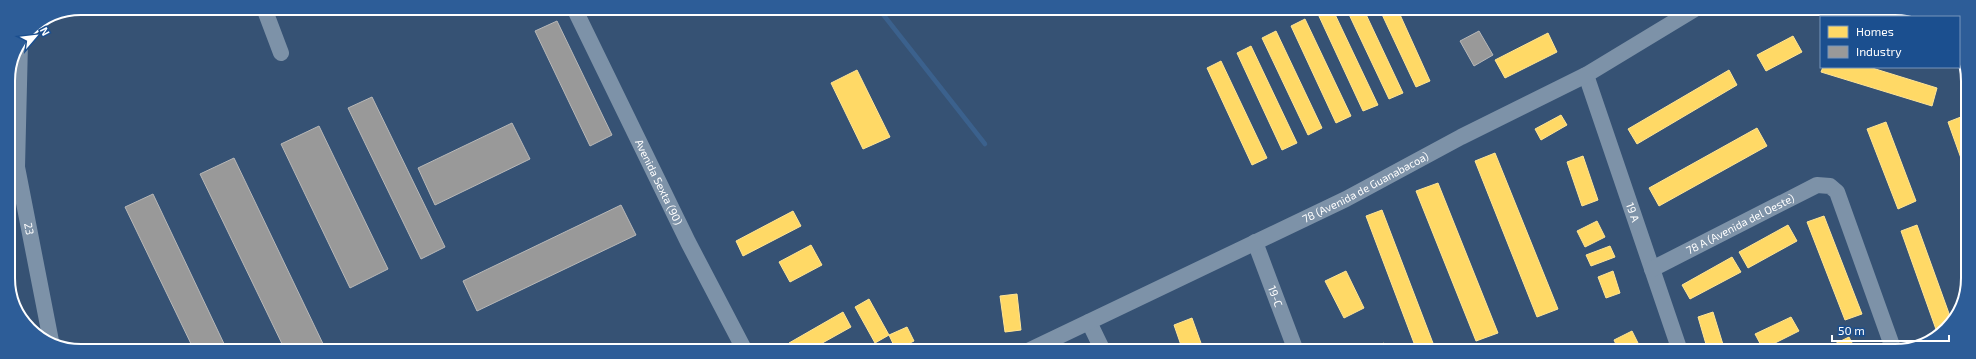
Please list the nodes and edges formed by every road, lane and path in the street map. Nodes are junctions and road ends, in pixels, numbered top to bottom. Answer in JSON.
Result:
{"nodes":[{"id":1,"x":267,"y":15,"type":"edge"},
{"id":2,"x":577,"y":15,"type":"edge"},
{"id":3,"x":1685,"y":15,"type":"edge"},
{"id":4,"x":281,"y":53,"type":"dead end"},
{"id":5,"x":20,"y":57,"type":"edge"},
{"id":6,"x":1586,"y":75,"type":"junction"},
{"id":7,"x":1255,"y":242,"type":"junction"},
{"id":8,"x":1652,"y":269,"type":"junction"},
{"id":9,"x":1089,"y":322,"type":"junction"},
{"id":10,"x":50,"y":336,"type":"edge"},
{"id":11,"x":742,"y":344,"type":"edge"},
{"id":12,"x":1043,"y":344,"type":"edge"},
{"id":13,"x":1100,"y":344,"type":"edge"},
{"id":14,"x":1293,"y":344,"type":"edge"},
{"id":15,"x":1678,"y":344,"type":"edge"},
{"id":16,"x":1891,"y":344,"type":"edge"}],
"edges":[{"from":1,"to":4,"type":"street"},
{"from":2,"to":11,"type":"street","name":"Avenida Sexta (90)"},
{"from":3,"to":6,"type":"street","name":"78 (Avenida de Guanabacoa)"},
{"from":5,"to":10,"type":"street","name":"23"},
{"from":6,"to":7,"type":"street","name":"78 (Avenida de Guanabacoa)"},
{"from":6,"to":8,"type":"street","name":"19 A"},
{"from":7,"to":9,"type":"street","name":"78 (Avenida de Guanabacoa)"},
{"from":7,"to":14,"type":"street","name":"19-C"},
{"from":8,"to":15,"type":"street","name":"19 A"},
{"from":8,"to":16,"type":"street","name":"78 A (Avenida del Oeste)"},
{"from":9,"to":12,"type":"street","name":"78 (Avenida de Guanabacoa)"},
{"from":9,"to":13,"type":"street"}]}
